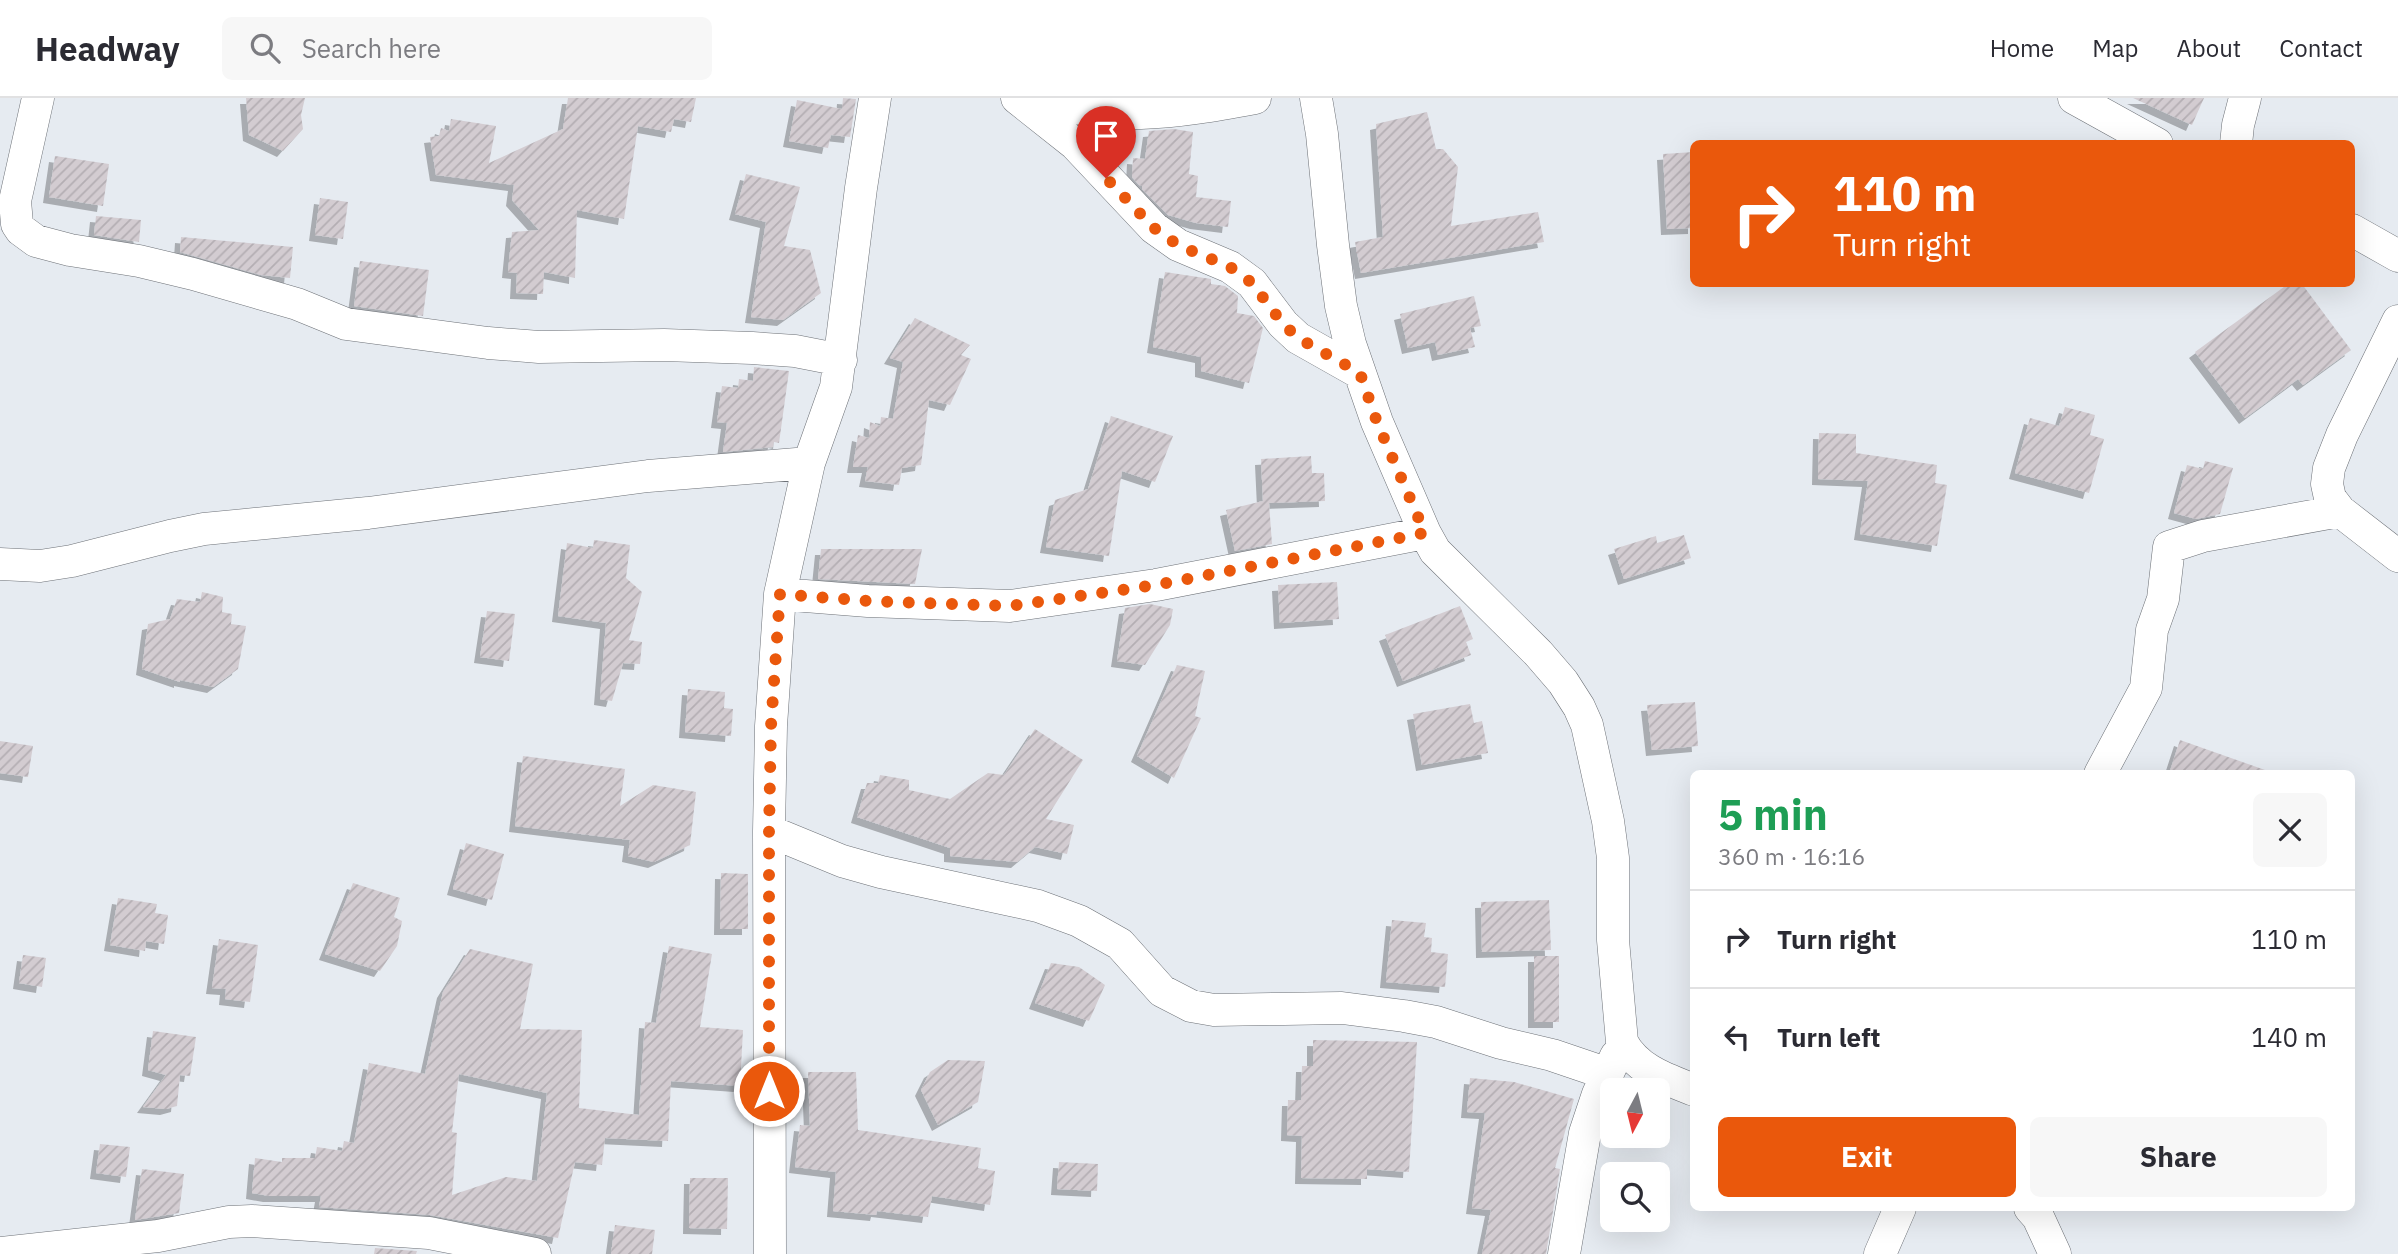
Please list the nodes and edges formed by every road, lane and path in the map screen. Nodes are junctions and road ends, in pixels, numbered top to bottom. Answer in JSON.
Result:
{"nodes":[{"id":1,"x":37,"y":98,"type":"edge"},
{"id":2,"x":875,"y":98,"type":"edge"},
{"id":3,"x":1255,"y":98,"type":"edge"},
{"id":4,"x":1316,"y":98,"type":"edge"},
{"id":5,"x":2074,"y":98,"type":"edge"},
{"id":6,"x":2245,"y":98,"type":"edge"},
{"id":7,"x":1018,"y":99,"type":"edge"},
{"id":8,"x":2150,"y":140,"type":"edge"},
{"id":9,"x":2236,"y":140,"type":"edge"},
{"id":10,"x":2355,"y":232,"type":"edge"},
{"id":11,"x":2398,"y":256,"type":"edge"},
{"id":12,"x":2398,"y":321,"type":"edge"},
{"id":13,"x":841,"y":360,"type":"junction"},
{"id":14,"x":1360,"y":373,"type":"junction"},
{"id":15,"x":809,"y":463,"type":"junction"},
{"id":16,"x":2340,"y":511,"type":"junction"},
{"id":17,"x":1425,"y":533,"type":"junction"},
{"id":18,"x":2398,"y":556,"type":"edge"},
{"id":19,"x":0,"y":564,"type":"edge"},
{"id":20,"x":780,"y":594,"type":"junction"},
{"id":21,"x":2102,"y":770,"type":"edge"},
{"id":22,"x":769,"y":831,"type":"junction"},
{"id":23,"x":1622,"y":1042,"type":"junction"},
{"id":24,"x":1608,"y":1074,"type":"junction"},
{"id":25,"x":1690,"y":1088,"type":"edge"},
{"id":26,"x":1899,"y":1211,"type":"edge"},
{"id":27,"x":2032,"y":1211,"type":"edge"},
{"id":28,"x":0,"y":1253,"type":"edge"},
{"id":29,"x":535,"y":1254,"type":"edge"},
{"id":30,"x":770,"y":1254,"type":"edge"},
{"id":31,"x":1564,"y":1254,"type":"edge"},
{"id":32,"x":1880,"y":1254,"type":"edge"},
{"id":33,"x":2055,"y":1254,"type":"edge"}],
"edges":[{"from":1,"to":13,"type":"street"},
{"from":2,"to":13,"type":"street"},
{"from":3,"to":7,"type":"street"},
{"from":4,"to":14,"type":"street"},
{"from":5,"to":8,"type":"street"},
{"from":6,"to":9,"type":"street"},
{"from":7,"to":14,"type":"street"},
{"from":10,"to":11,"type":"street"},
{"from":12,"to":16,"type":"street"},
{"from":13,"to":15,"type":"street"},
{"from":14,"to":17,"type":"street"},
{"from":15,"to":19,"type":"street"},
{"from":15,"to":20,"type":"street"},
{"from":16,"to":18,"type":"street"},
{"from":16,"to":21,"type":"street"},
{"from":17,"to":20,"type":"street"},
{"from":17,"to":23,"type":"street"},
{"from":20,"to":22,"type":"street"},
{"from":22,"to":24,"type":"street"},
{"from":22,"to":30,"type":"street"},
{"from":23,"to":24,"type":"street"},
{"from":23,"to":25,"type":"street"},
{"from":24,"to":31,"type":"street"},
{"from":26,"to":32,"type":"street"},
{"from":27,"to":33,"type":"street"},
{"from":28,"to":29,"type":"street"}]}
